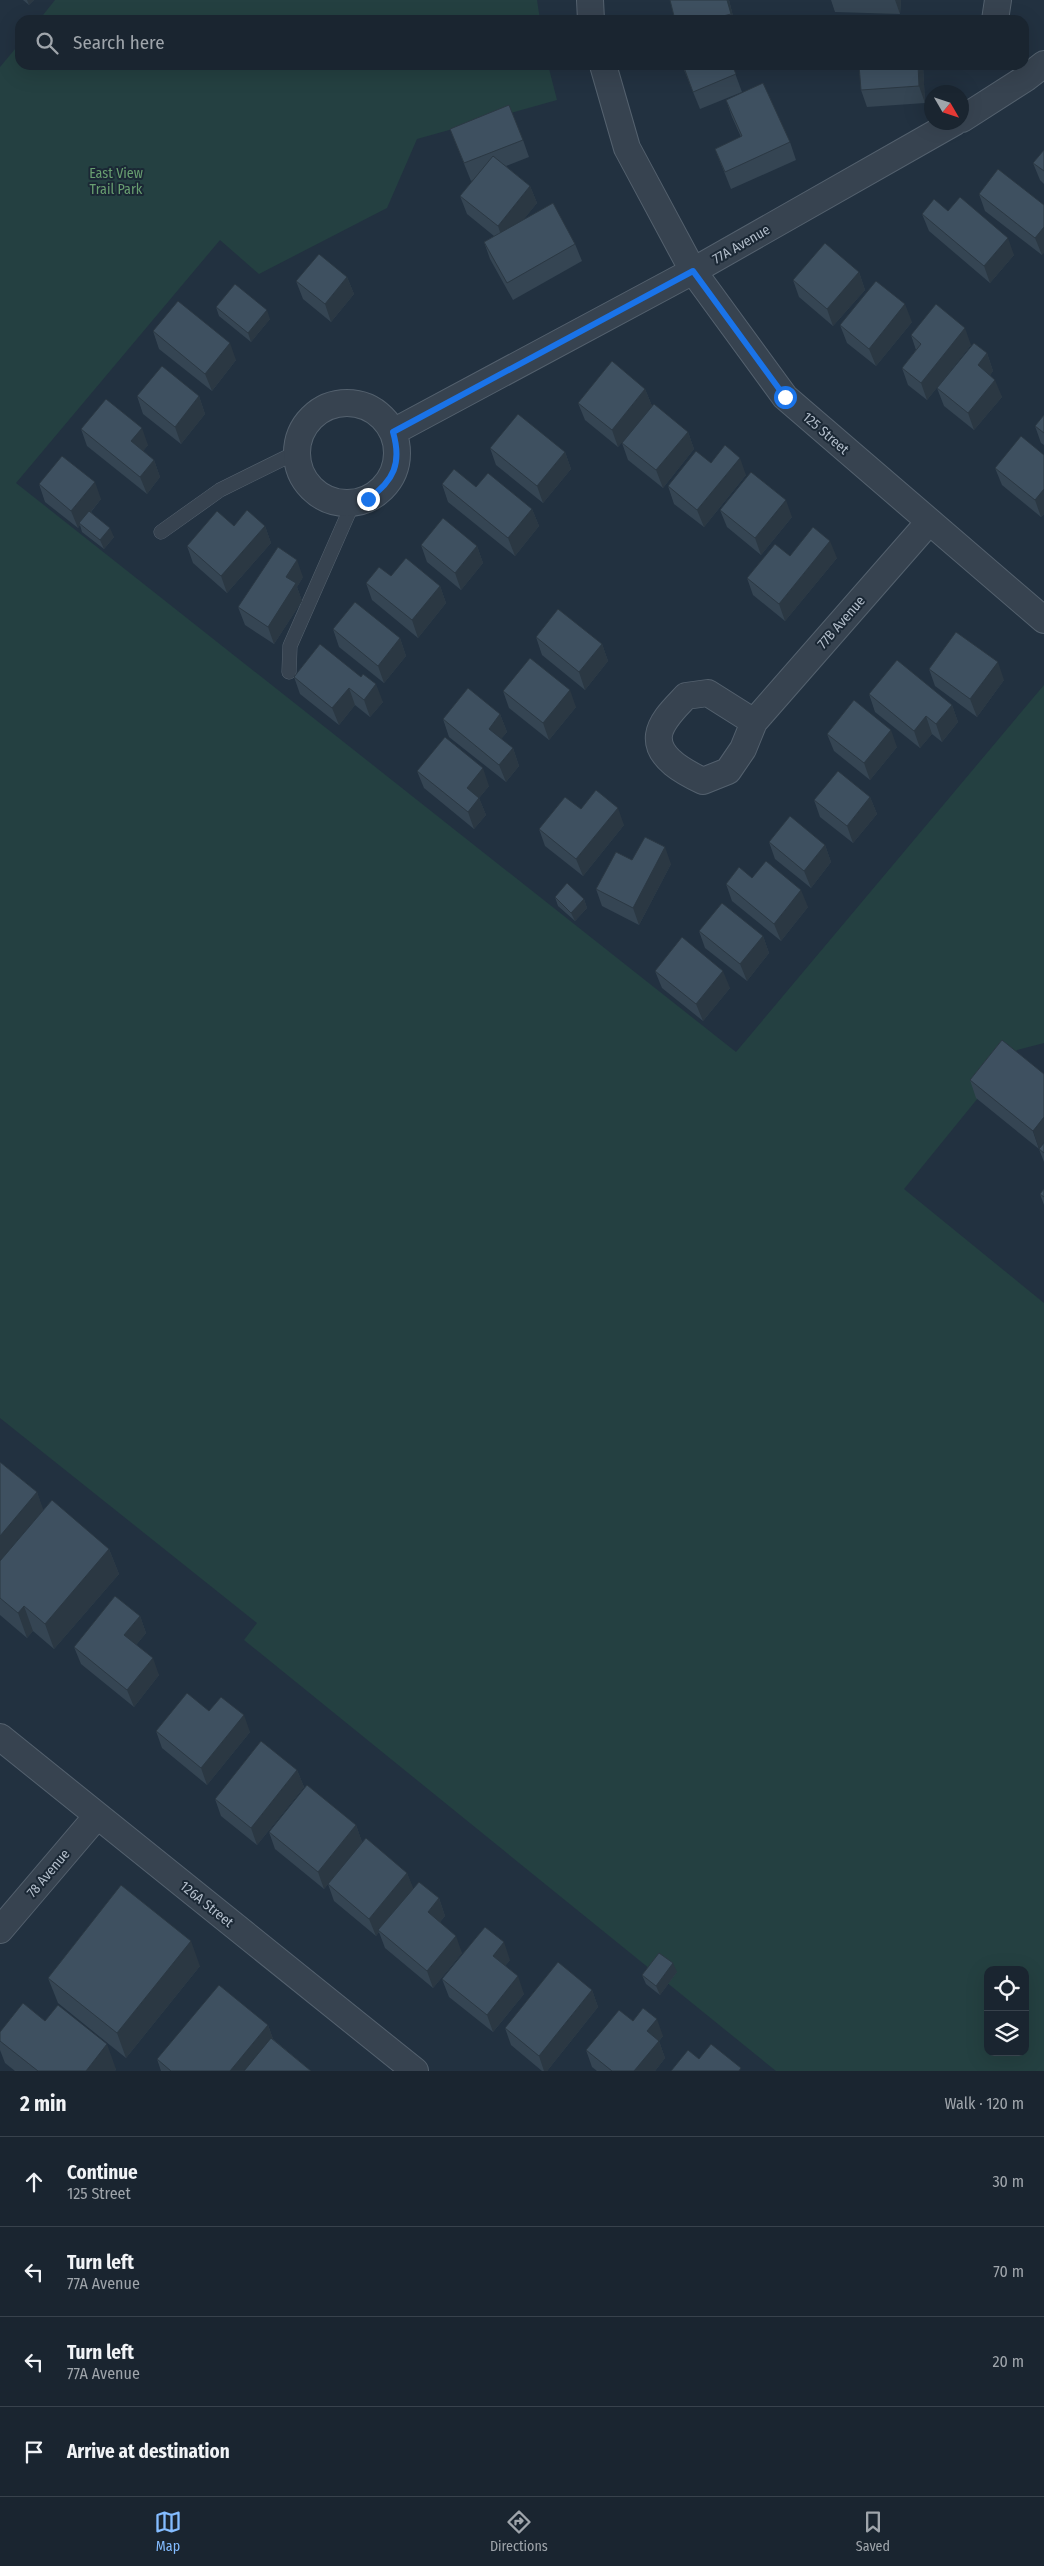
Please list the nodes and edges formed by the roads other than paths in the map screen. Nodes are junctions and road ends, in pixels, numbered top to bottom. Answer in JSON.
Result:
{"nodes":[{"id":1,"x":590,"y":0,"type":"edge"},
{"id":2,"x":998,"y":0,"type":"edge"},
{"id":3,"x":592,"y":15,"type":"edge"},
{"id":4,"x":996,"y":15,"type":"edge"},
{"id":5,"x":604,"y":70,"type":"edge"},
{"id":6,"x":1028,"y":70,"type":"edge"},
{"id":7,"x":969,"y":114,"type":"edge"},
{"id":8,"x":941,"y":130,"type":"edge"},
{"id":9,"x":693,"y":271,"type":"junction"},
{"id":10,"x":393,"y":432,"type":"junction"},
{"id":11,"x":296,"y":452,"type":"junction"},
{"id":12,"x":353,"y":503,"type":"junction"},
{"id":13,"x":929,"y":522,"type":"junction"},
{"id":14,"x":161,"y":532,"type":"dead end"},
{"id":15,"x":1044,"y":620,"type":"edge"},
{"id":16,"x":289,"y":672,"type":"dead end"},
{"id":17,"x":754,"y":722,"type":"dead end"},
{"id":18,"x":0,"y":1737,"type":"edge"},
{"id":19,"x":97,"y":1816,"type":"junction"},
{"id":20,"x":0,"y":1930,"type":"edge"},
{"id":21,"x":415,"y":2071,"type":"edge"}],
"edges":[{"from":1,"to":3,"type":"street"},
{"from":2,"to":4,"type":"street"},
{"from":5,"to":9,"type":"street","name":"125 Street"},
{"from":6,"to":7,"type":"street"},
{"from":8,"to":9,"type":"street","name":"77A Avenue"},
{"from":9,"to":10,"type":"street","name":"77A Avenue"},
{"from":9,"to":13,"type":"street","name":"125 Street"},
{"from":10,"to":11,"type":"street"},
{"from":10,"to":12,"type":"street"},
{"from":11,"to":12,"type":"street"},
{"from":11,"to":14,"type":"lane"},
{"from":12,"to":16,"type":"lane"},
{"from":13,"to":15,"type":"street","name":"125 Street"},
{"from":13,"to":17,"type":"street","name":"77B Avenue"},
{"from":18,"to":19,"type":"street","name":"126A Street"},
{"from":19,"to":20,"type":"street","name":"78 Avenue"},
{"from":19,"to":21,"type":"street","name":"126A Street"}]}
